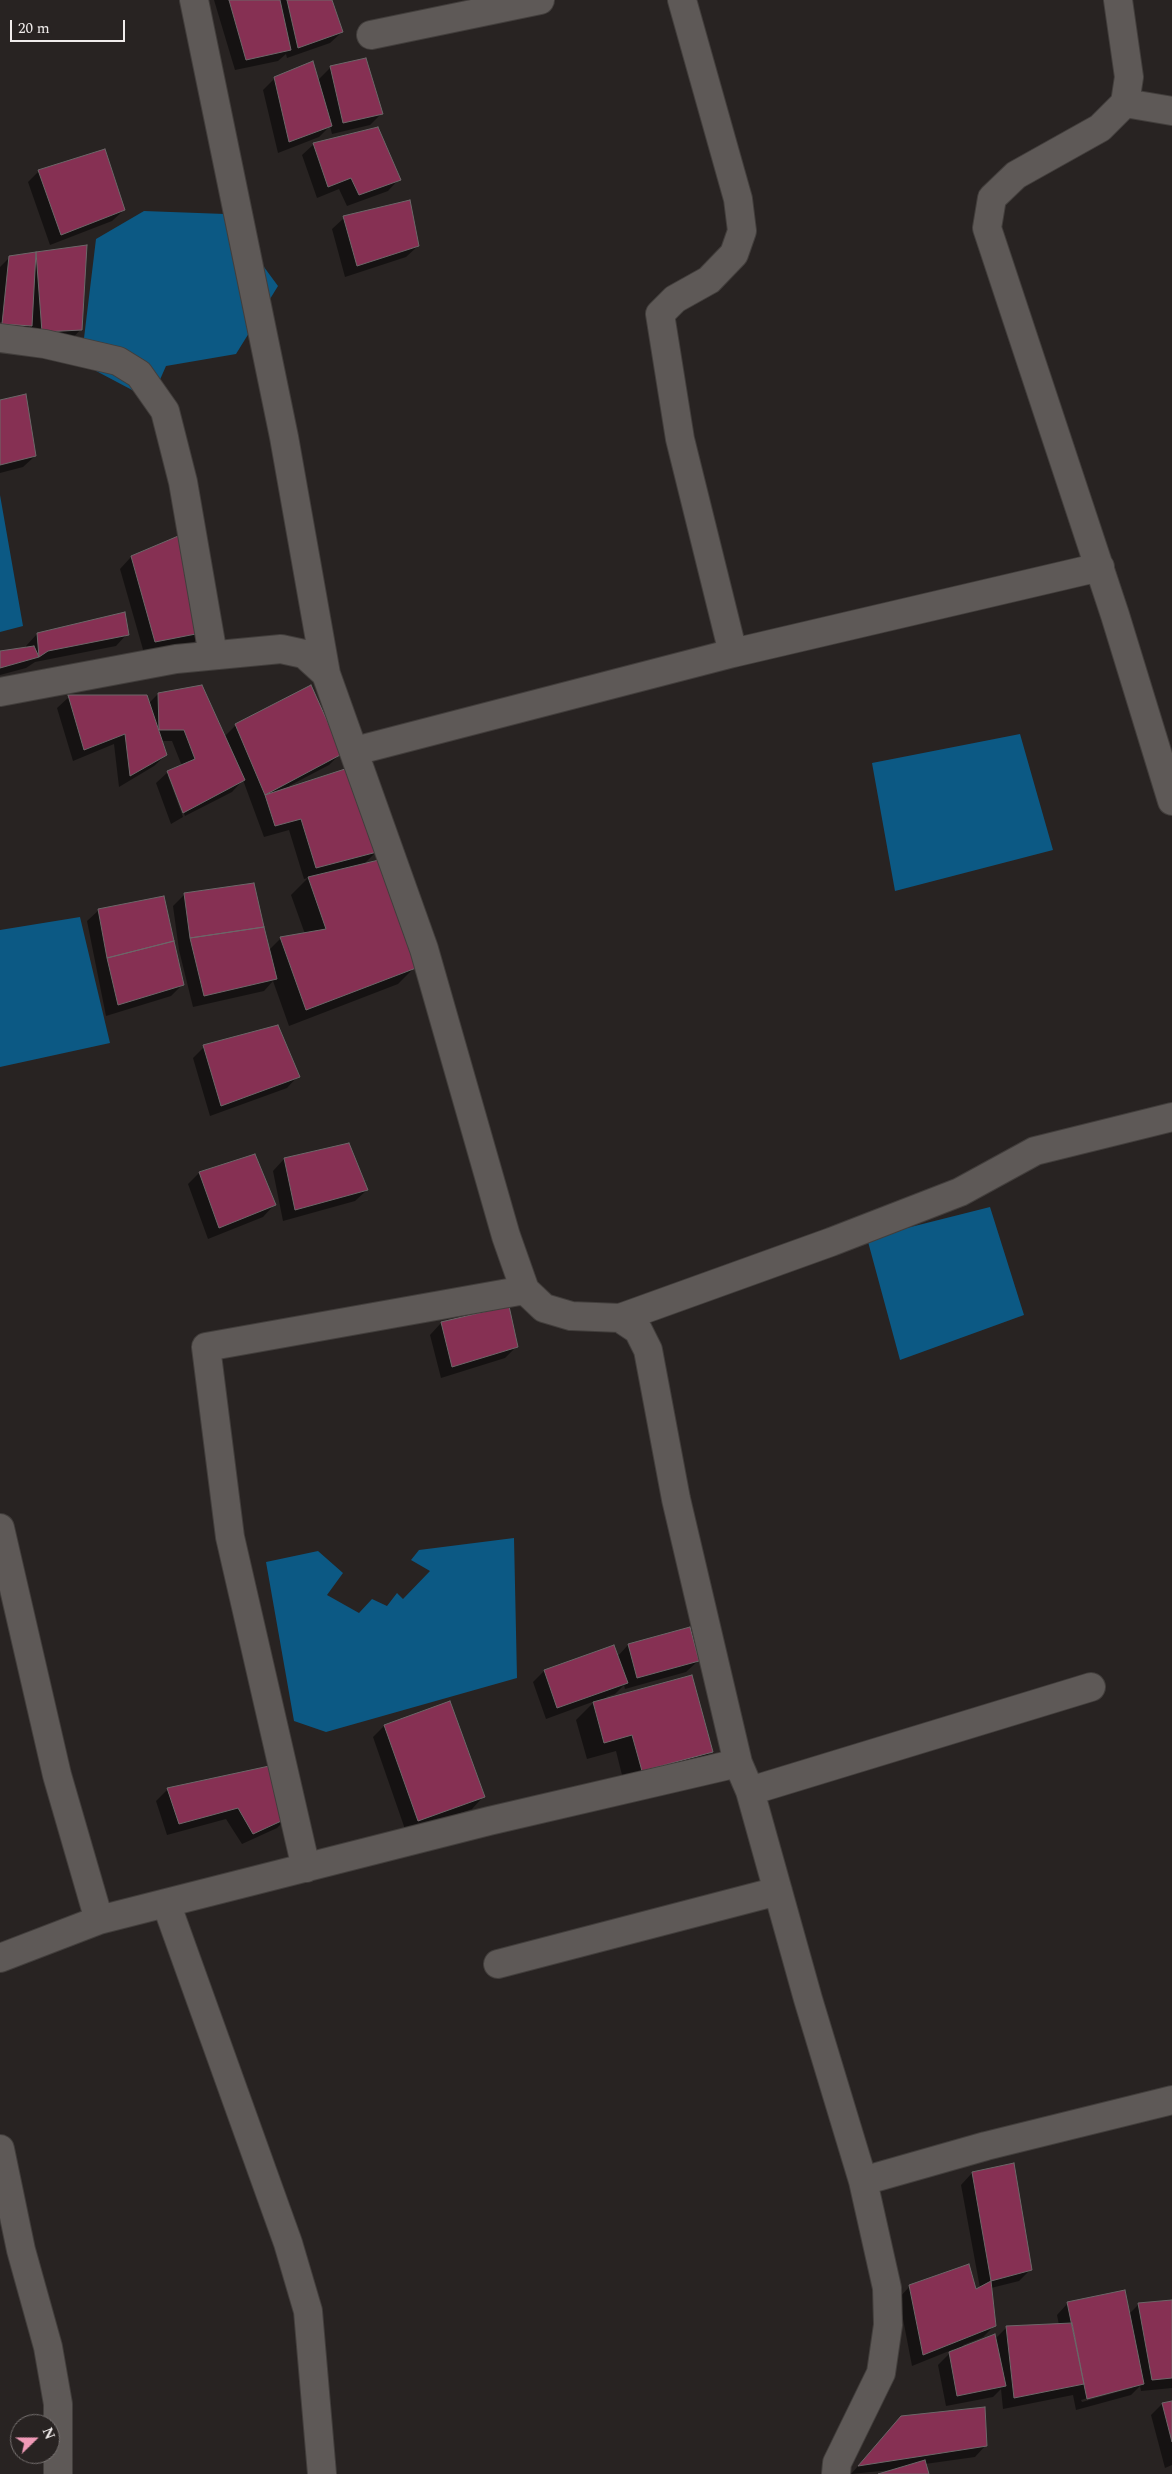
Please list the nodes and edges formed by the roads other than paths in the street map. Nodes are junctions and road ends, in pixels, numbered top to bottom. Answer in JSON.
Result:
{"nodes":[{"id":1,"x":194,"y":0,"type":"edge"},
{"id":2,"x":540,"y":0,"type":"edge"},
{"id":3,"x":682,"y":0,"type":"edge"},
{"id":4,"x":1118,"y":0,"type":"edge"},
{"id":5,"x":371,"y":35,"type":"dead end"},
{"id":6,"x":1125,"y":103,"type":"junction"},
{"id":7,"x":1172,"y":111,"type":"edge"},
{"id":8,"x":0,"y":338,"type":"edge"},
{"id":9,"x":1100,"y":567,"type":"junction"},
{"id":10,"x":733,"y":653,"type":"junction"},
{"id":11,"x":213,"y":655,"type":"junction"},
{"id":12,"x":326,"y":674,"type":"junction"},
{"id":13,"x":0,"y":692,"type":"edge"},
{"id":14,"x":355,"y":751,"type":"junction"},
{"id":15,"x":1172,"y":801,"type":"edge"},
{"id":16,"x":1172,"y":1116,"type":"edge"},
{"id":17,"x":525,"y":1290,"type":"junction"},
{"id":18,"x":620,"y":1318,"type":"junction"},
{"id":19,"x":0,"y":1528,"type":"edge"},
{"id":20,"x":1091,"y":1687,"type":"dead end"},
{"id":21,"x":738,"y":1763,"type":"junction"},
{"id":22,"x":750,"y":1792,"type":"junction"},
{"id":23,"x":306,"y":1868,"type":"junction"},
{"id":24,"x":778,"y":1891,"type":"junction"},
{"id":25,"x":166,"y":1903,"type":"junction"},
{"id":26,"x":99,"y":1920,"type":"junction"},
{"id":27,"x":0,"y":1958,"type":"edge"},
{"id":28,"x":498,"y":1964,"type":"dead end"},
{"id":29,"x":1172,"y":2100,"type":"edge"},
{"id":30,"x":0,"y":2149,"type":"edge"},
{"id":31,"x":863,"y":2181,"type":"junction"},
{"id":32,"x":58,"y":2474,"type":"edge"},
{"id":33,"x":322,"y":2474,"type":"edge"},
{"id":34,"x":836,"y":2474,"type":"edge"}],
"edges":[{"from":1,"to":12,"type":"street"},
{"from":2,"to":5,"type":"street"},
{"from":3,"to":10,"type":"street"},
{"from":4,"to":6,"type":"street"},
{"from":6,"to":7,"type":"street"},
{"from":6,"to":9,"type":"street"},
{"from":8,"to":11,"type":"street"},
{"from":9,"to":10,"type":"street"},
{"from":9,"to":15,"type":"street"},
{"from":10,"to":14,"type":"street"},
{"from":11,"to":12,"type":"street"},
{"from":11,"to":13,"type":"street"},
{"from":12,"to":14,"type":"street"},
{"from":14,"to":17,"type":"street"},
{"from":16,"to":18,"type":"street"},
{"from":17,"to":18,"type":"street"},
{"from":17,"to":23,"type":"street"},
{"from":18,"to":21,"type":"street"},
{"from":19,"to":26,"type":"street"},
{"from":20,"to":22,"type":"street"},
{"from":21,"to":22,"type":"street"},
{"from":21,"to":23,"type":"street"},
{"from":22,"to":24,"type":"street"},
{"from":23,"to":25,"type":"street"},
{"from":24,"to":28,"type":"street"},
{"from":24,"to":31,"type":"street"},
{"from":25,"to":26,"type":"street"},
{"from":25,"to":33,"type":"street"},
{"from":26,"to":27,"type":"street"},
{"from":29,"to":31,"type":"street"},
{"from":30,"to":32,"type":"street"},
{"from":31,"to":34,"type":"street"}]}
